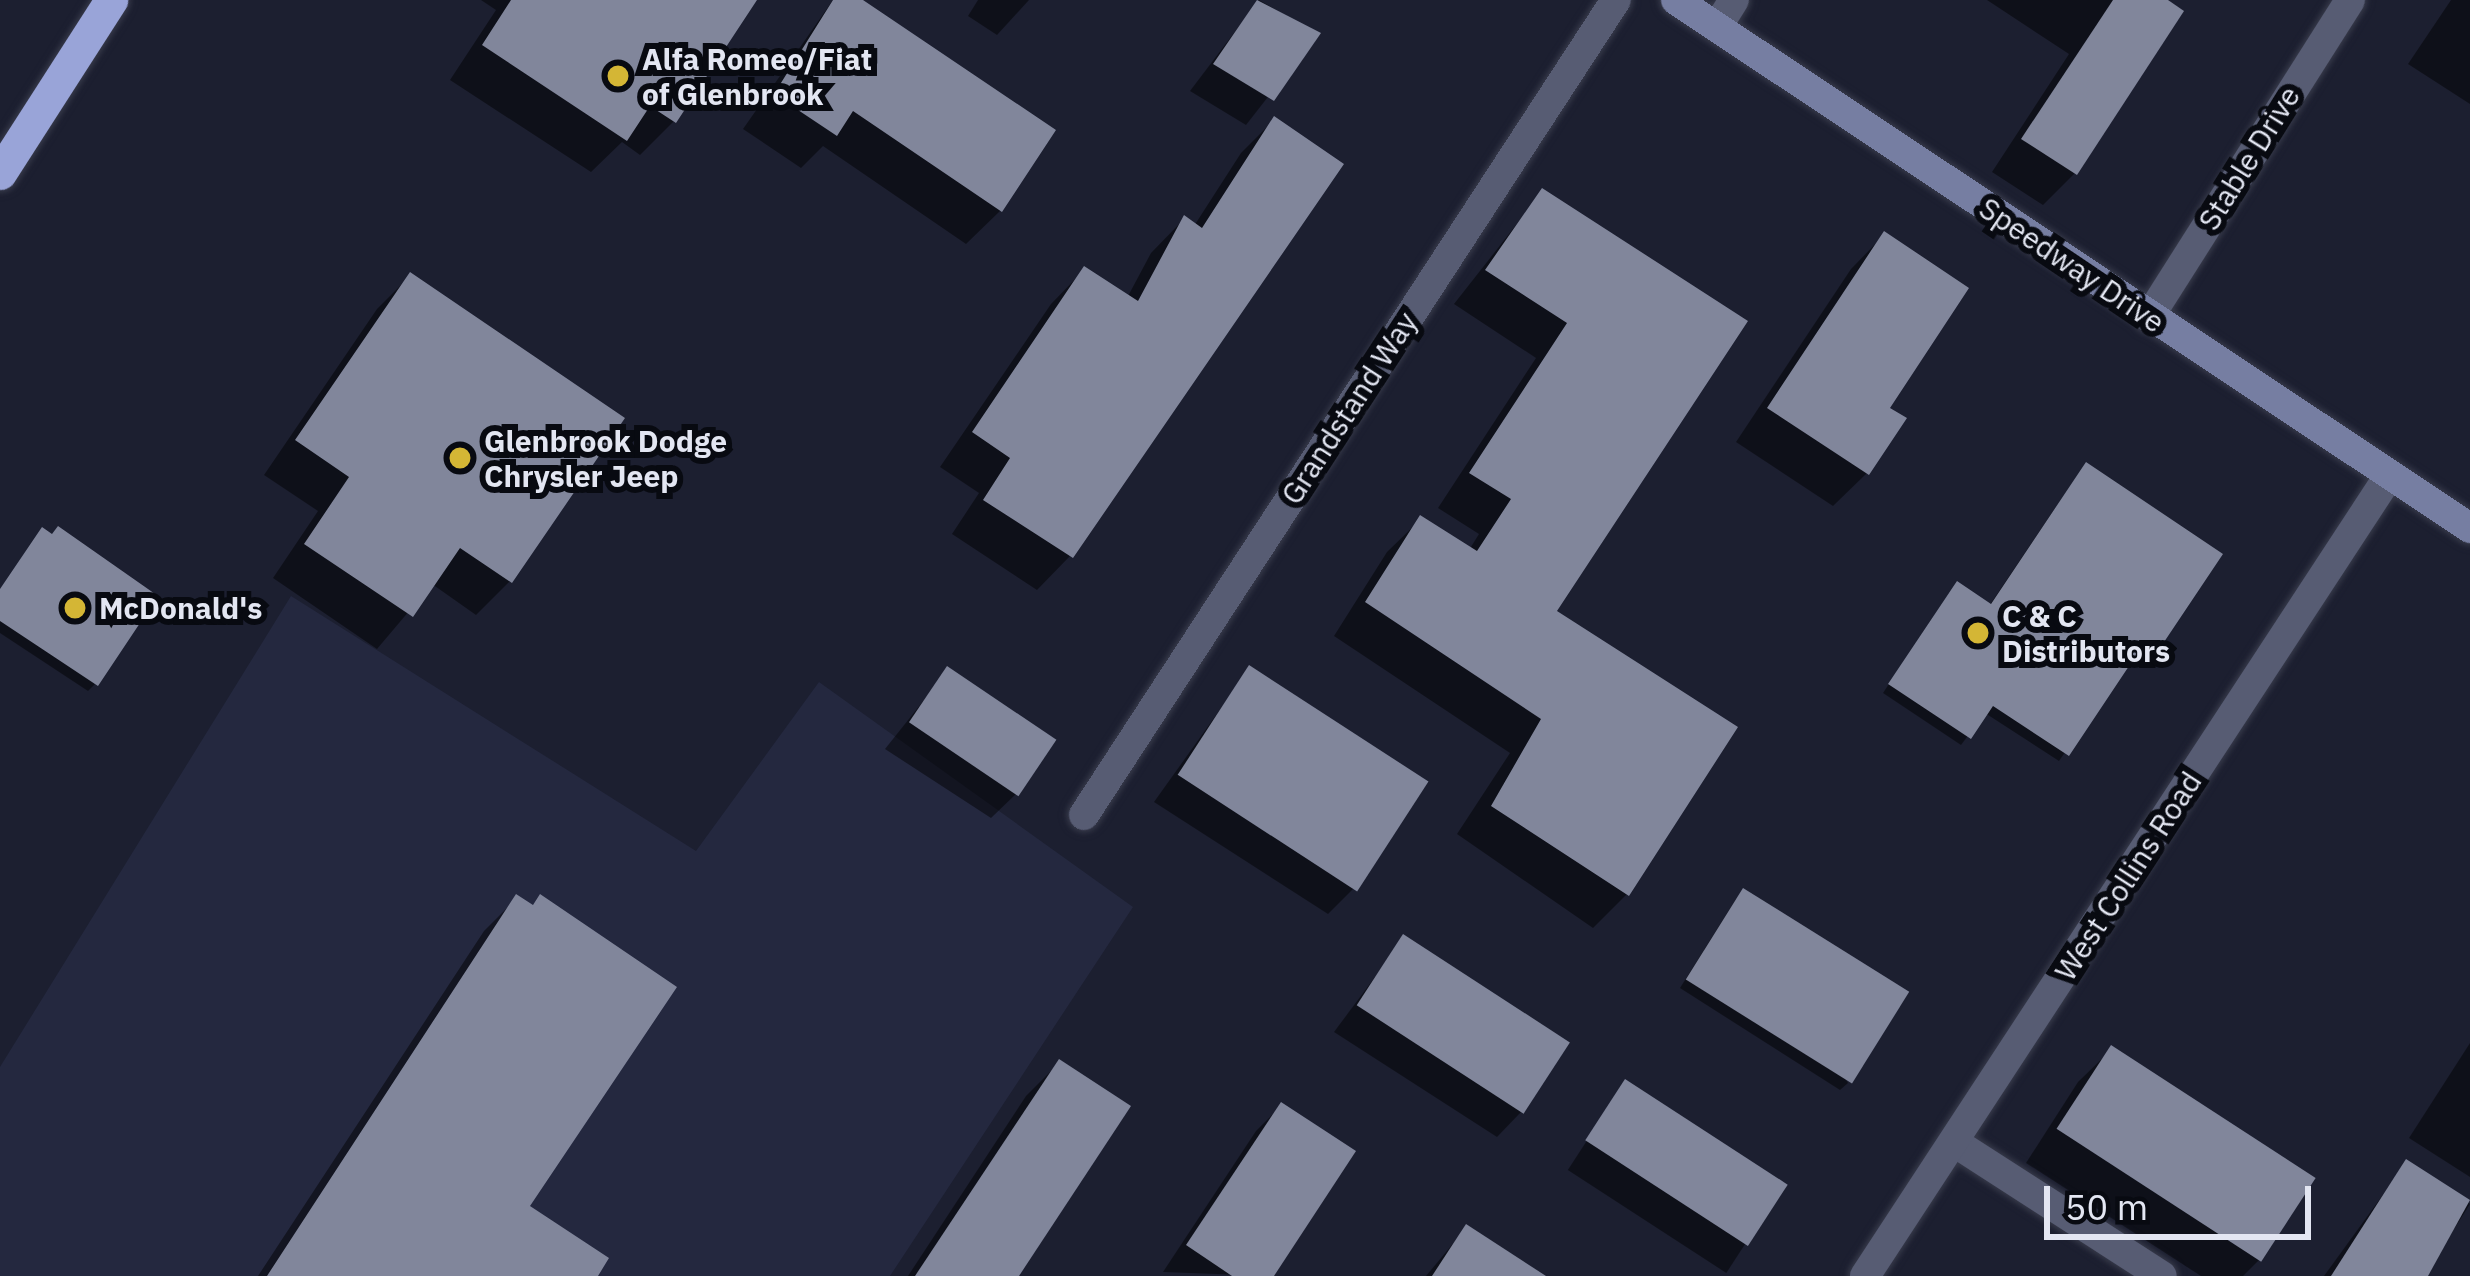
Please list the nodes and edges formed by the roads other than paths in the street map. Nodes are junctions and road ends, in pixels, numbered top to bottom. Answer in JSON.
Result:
{"nodes":[{"id":1,"x":111,"y":0,"type":"edge"},
{"id":2,"x":1616,"y":0,"type":"edge"},
{"id":3,"x":1676,"y":0,"type":"edge"},
{"id":4,"x":1734,"y":0,"type":"edge"},
{"id":5,"x":2350,"y":0,"type":"edge"},
{"id":6,"x":1717,"y":27,"type":"junction"},
{"id":7,"x":0,"y":173,"type":"edge"},
{"id":8,"x":2149,"y":316,"type":"junction"},
{"id":9,"x":2389,"y":476,"type":"junction"},
{"id":10,"x":2470,"y":528,"type":"edge"},
{"id":11,"x":1084,"y":815,"type":"dead end"},
{"id":12,"x":1954,"y":1142,"type":"junction"},
{"id":13,"x":1865,"y":1276,"type":"edge"},
{"id":14,"x":2162,"y":1276,"type":"edge"}],
"edges":[{"from":1,"to":7,"type":"highway"},
{"from":2,"to":11,"type":"street","name":"Grandstand Way"},
{"from":3,"to":6,"type":"main road","name":"Speedway Drive"},
{"from":4,"to":6,"type":"street"},
{"from":5,"to":8,"type":"street","name":"Stable Drive"},
{"from":6,"to":8,"type":"main road","name":"Speedway Drive"},
{"from":8,"to":9,"type":"main road","name":"Speedway Drive"},
{"from":9,"to":10,"type":"main road","name":"Speedway Drive"},
{"from":9,"to":12,"type":"street","name":"West Collins Road"},
{"from":12,"to":13,"type":"street","name":"West Collins Road"},
{"from":12,"to":14,"type":"street"}]}
